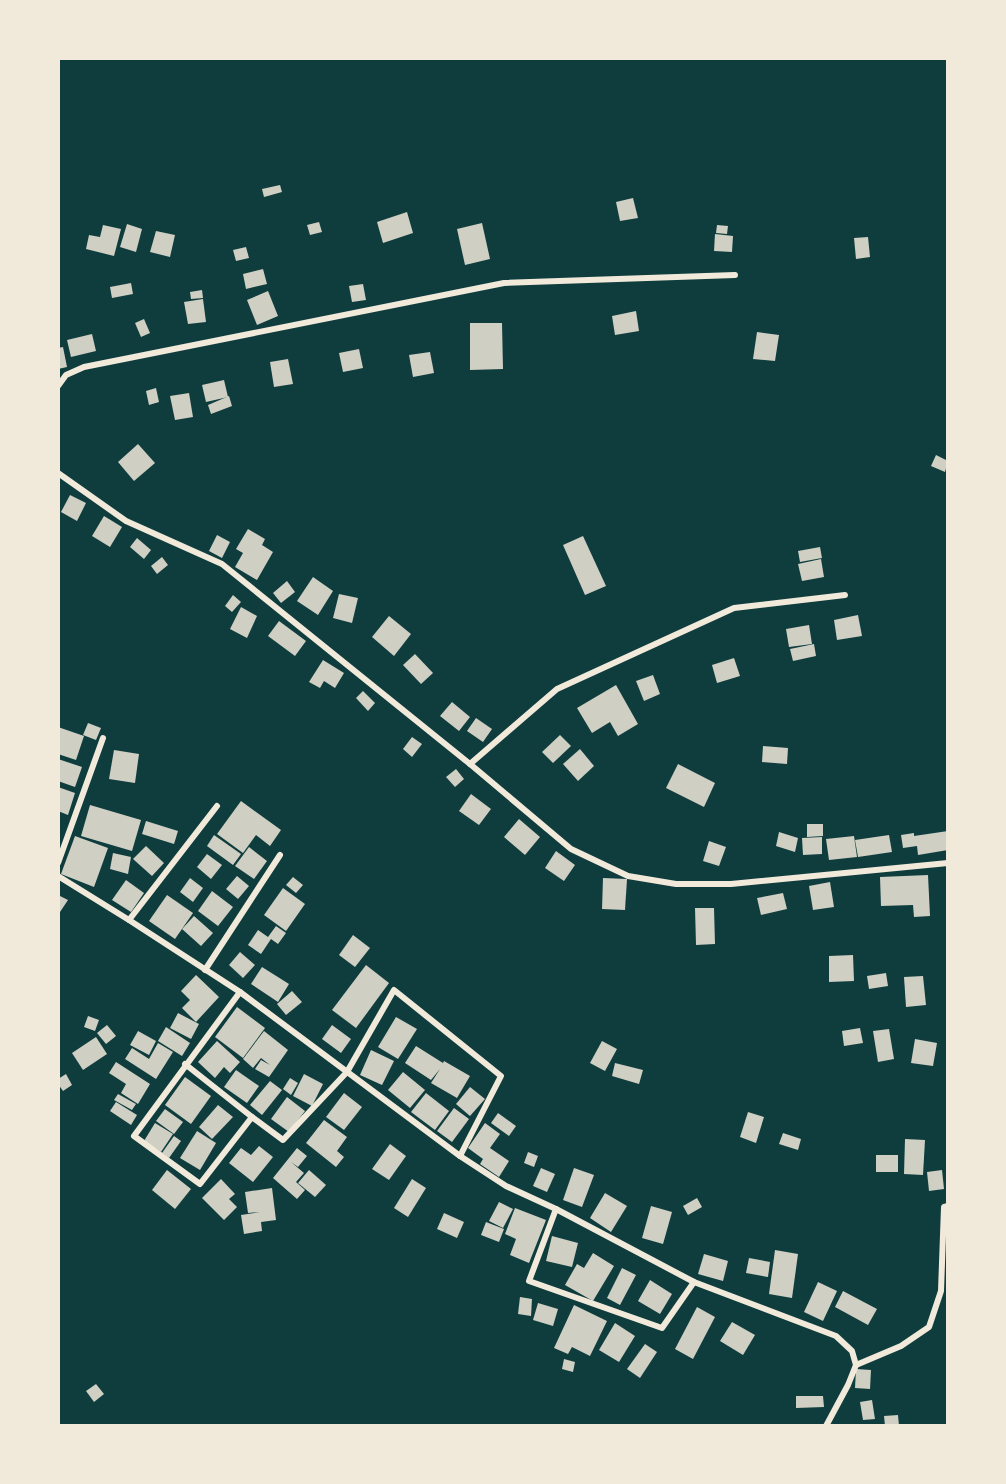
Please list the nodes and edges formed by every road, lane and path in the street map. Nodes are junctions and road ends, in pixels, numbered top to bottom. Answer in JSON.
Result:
{"nodes":[{"id":1,"x":735,"y":275,"type":"dead end"},
{"id":2,"x":58,"y":386,"type":"edge"},
{"id":3,"x":58,"y":472,"type":"edge"},
{"id":4,"x":845,"y":595,"type":"dead end"},
{"id":5,"x":103,"y":738,"type":"dead end"},
{"id":6,"x":470,"y":764,"type":"junction"},
{"id":7,"x":217,"y":806,"type":"dead end"},
{"id":8,"x":280,"y":855,"type":"dead end"},
{"id":9,"x":58,"y":863,"type":"edge"},
{"id":10,"x":948,"y":863,"type":"edge"},
{"id":11,"x":58,"y":876,"type":"edge"},
{"id":12,"x":129,"y":920,"type":"junction"},
{"id":13,"x":205,"y":970,"type":"junction"},
{"id":14,"x":240,"y":992,"type":"junction"},
{"id":15,"x":185,"y":1064,"type":"junction"},
{"id":16,"x":347,"y":1072,"type":"junction"},
{"id":17,"x":252,"y":1117,"type":"junction"},
{"id":18,"x":460,"y":1156,"type":"junction"},
{"id":19,"x":948,"y":1206,"type":"edge"},
{"id":20,"x":556,"y":1209,"type":"junction"},
{"id":21,"x":694,"y":1282,"type":"junction"},
{"id":22,"x":856,"y":1365,"type":"junction"},
{"id":23,"x":826,"y":1425,"type":"edge"}],
"edges":[{"from":1,"to":2,"type":"street"},
{"from":3,"to":6,"type":"street"},
{"from":4,"to":6,"type":"street"},
{"from":5,"to":9,"type":"street"},
{"from":6,"to":10,"type":"street"},
{"from":7,"to":12,"type":"street"},
{"from":8,"to":13,"type":"street"},
{"from":11,"to":12,"type":"street"},
{"from":12,"to":13,"type":"street"},
{"from":13,"to":14,"type":"street"},
{"from":14,"to":15,"type":"street"},
{"from":14,"to":16,"type":"street"},
{"from":15,"to":17,"type":"street"},
{"from":15,"to":17,"type":"street"},
{"from":16,"to":17,"type":"street"},
{"from":16,"to":18,"type":"street"},
{"from":16,"to":18,"type":"street"},
{"from":18,"to":20,"type":"street"},
{"from":19,"to":22,"type":"street"},
{"from":20,"to":21,"type":"street"},
{"from":20,"to":21,"type":"street"},
{"from":21,"to":22,"type":"street"},
{"from":22,"to":23,"type":"street"}]}
